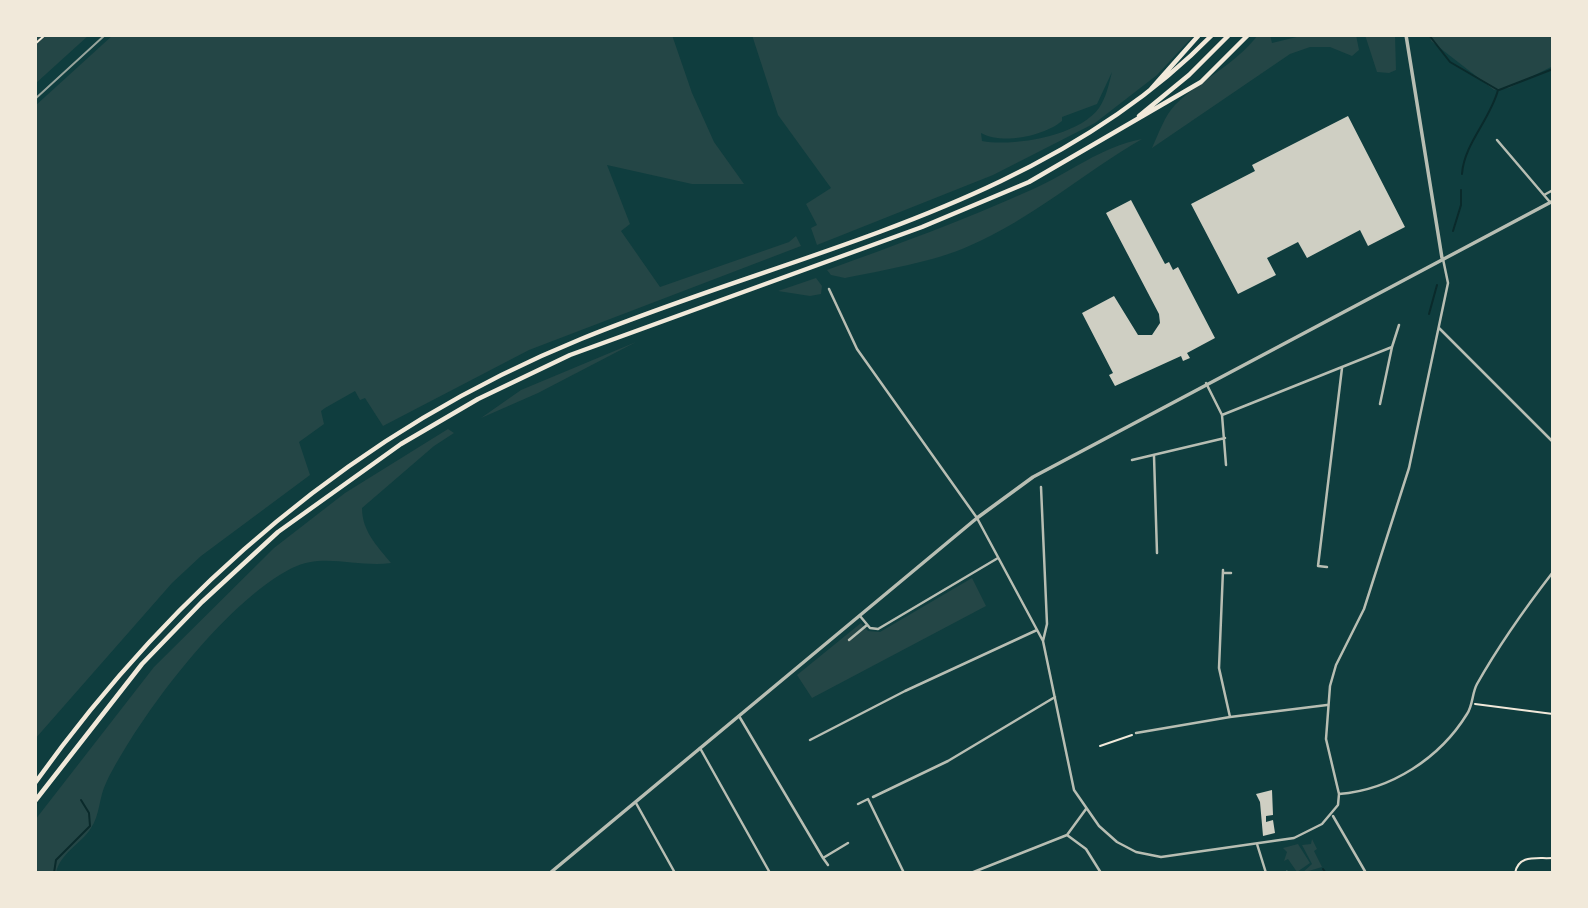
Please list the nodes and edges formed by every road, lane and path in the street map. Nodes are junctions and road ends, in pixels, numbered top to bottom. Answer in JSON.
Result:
{"nodes":[{"id":1,"x":45,"y":35,"type":"edge"},
{"id":2,"x":1199,"y":35,"type":"edge"},
{"id":3,"x":1212,"y":35,"type":"edge"},
{"id":4,"x":1229,"y":35,"type":"edge"},
{"id":5,"x":1248,"y":35,"type":"edge"},
{"id":6,"x":1406,"y":35,"type":"edge"},
{"id":7,"x":35,"y":44,"type":"edge"},
{"id":8,"x":1145,"y":97,"type":"junction"},
{"id":9,"x":1104,"y":140,"type":"junction"},
{"id":10,"x":1497,"y":140,"type":"dead end"},
{"id":11,"x":1553,"y":190,"type":"edge"},
{"id":12,"x":1544,"y":195,"type":"junction"},
{"id":13,"x":1552,"y":202,"type":"edge"},
{"id":14,"x":1442,"y":258,"type":"junction"},
{"id":15,"x":829,"y":289,"type":"dead end"},
{"id":16,"x":1399,"y":326,"type":"dead end"},
{"id":17,"x":1439,"y":328,"type":"junction"},
{"id":18,"x":1392,"y":347,"type":"junction"},
{"id":19,"x":1342,"y":369,"type":"junction"},
{"id":20,"x":1206,"y":383,"type":"junction"},
{"id":21,"x":1380,"y":404,"type":"dead end"},
{"id":22,"x":1222,"y":415,"type":"junction"},
{"id":23,"x":1225,"y":438,"type":"junction"},
{"id":24,"x":1553,"y":442,"type":"edge"},
{"id":25,"x":1154,"y":456,"type":"junction"},
{"id":26,"x":1132,"y":460,"type":"dead end"},
{"id":27,"x":1226,"y":465,"type":"dead end"},
{"id":28,"x":1041,"y":486,"type":"dead end"},
{"id":29,"x":976,"y":518,"type":"junction"},
{"id":30,"x":1157,"y":553,"type":"dead end"},
{"id":31,"x":998,"y":558,"type":"junction"},
{"id":32,"x":1327,"y":567,"type":"dead end"},
{"id":33,"x":1553,"y":572,"type":"edge"},
{"id":34,"x":1231,"y":573,"type":"dead end"},
{"id":35,"x":860,"y":615,"type":"junction"},
{"id":36,"x":867,"y":625,"type":"junction"},
{"id":37,"x":1037,"y":630,"type":"junction"},
{"id":38,"x":849,"y":640,"type":"dead end"},
{"id":39,"x":1043,"y":641,"type":"junction"},
{"id":40,"x":1055,"y":697,"type":"junction"},
{"id":41,"x":1472,"y":702,"type":"junction"},
{"id":42,"x":1327,"y":705,"type":"junction"},
{"id":43,"x":1553,"y":714,"type":"edge"},
{"id":44,"x":739,"y":716,"type":"junction"},
{"id":45,"x":1230,"y":717,"type":"junction"},
{"id":46,"x":1136,"y":733,"type":"joint"},
{"id":47,"x":810,"y":740,"type":"dead end"},
{"id":48,"x":1100,"y":746,"type":"dead end"},
{"id":49,"x":700,"y":748,"type":"junction"},
{"id":50,"x":35,"y":783,"type":"edge"},
{"id":51,"x":1339,"y":794,"type":"junction"},
{"id":52,"x":873,"y":797,"type":"dead end"},
{"id":53,"x":35,"y":801,"type":"edge"},
{"id":54,"x":636,"y":802,"type":"junction"},
{"id":55,"x":858,"y":804,"type":"dead end"},
{"id":56,"x":1086,"y":809,"type":"junction"},
{"id":57,"x":1332,"y":815,"type":"junction"},
{"id":58,"x":1067,"y":835,"type":"junction"},
{"id":59,"x":848,"y":843,"type":"dead end"},
{"id":60,"x":1257,"y":844,"type":"junction"},
{"id":61,"x":824,"y":858,"type":"junction"},
{"id":62,"x":1553,"y":858,"type":"edge"},
{"id":63,"x":828,"y":865,"type":"dead end"},
{"id":64,"x":983,"y":867,"type":"junction"},
{"id":65,"x":550,"y":873,"type":"edge"},
{"id":66,"x":675,"y":873,"type":"edge"},
{"id":67,"x":770,"y":873,"type":"edge"},
{"id":68,"x":904,"y":873,"type":"edge"},
{"id":69,"x":971,"y":873,"type":"edge"},
{"id":70,"x":985,"y":873,"type":"edge"},
{"id":71,"x":1101,"y":873,"type":"edge"},
{"id":72,"x":1266,"y":873,"type":"edge"},
{"id":73,"x":1366,"y":873,"type":"edge"},
{"id":74,"x":1515,"y":873,"type":"edge"}],
"edges":[{"from":1,"to":7,"type":"path"},
{"from":2,"to":8,"type":"highway"},
{"from":3,"to":8,"type":"highway"},
{"from":4,"to":9,"type":"highway"},
{"from":5,"to":9,"type":"highway"},
{"from":6,"to":14,"type":"street"},
{"from":8,"to":50,"type":"highway"},
{"from":9,"to":53,"type":"highway"},
{"from":10,"to":12,"type":"street"},
{"from":11,"to":12,"type":"street"},
{"from":12,"to":13,"type":"street"},
{"from":13,"to":14,"type":"street"},
{"from":14,"to":17,"type":"street"},
{"from":14,"to":20,"type":"street"},
{"from":15,"to":29,"type":"street"},
{"from":16,"to":18,"type":"street"},
{"from":17,"to":24,"type":"street"},
{"from":17,"to":42,"type":"street"},
{"from":18,"to":19,"type":"street"},
{"from":18,"to":21,"type":"street"},
{"from":19,"to":22,"type":"street"},
{"from":19,"to":32,"type":"street"},
{"from":20,"to":22,"type":"street"},
{"from":20,"to":29,"type":"street"},
{"from":22,"to":23,"type":"street"},
{"from":23,"to":25,"type":"street"},
{"from":23,"to":27,"type":"street"},
{"from":25,"to":26,"type":"street"},
{"from":25,"to":30,"type":"street"},
{"from":28,"to":39,"type":"street"},
{"from":29,"to":31,"type":"street"},
{"from":29,"to":35,"type":"street"},
{"from":31,"to":36,"type":"street"},
{"from":31,"to":37,"type":"street"},
{"from":33,"to":41,"type":"street"},
{"from":34,"to":45,"type":"street"},
{"from":35,"to":36,"type":"street"},
{"from":35,"to":44,"type":"street"},
{"from":36,"to":38,"type":"street"},
{"from":37,"to":39,"type":"street"},
{"from":37,"to":47,"type":"street"},
{"from":39,"to":40,"type":"street"},
{"from":40,"to":52,"type":"street"},
{"from":40,"to":56,"type":"street"},
{"from":41,"to":43,"type":"path"},
{"from":41,"to":51,"type":"street"},
{"from":42,"to":45,"type":"street"},
{"from":42,"to":51,"type":"street"},
{"from":44,"to":49,"type":"street"},
{"from":44,"to":61,"type":"street"},
{"from":45,"to":46,"type":"street"},
{"from":46,"to":48,"type":"path"},
{"from":49,"to":54,"type":"street"},
{"from":49,"to":67,"type":"street"},
{"from":51,"to":57,"type":"street"},
{"from":54,"to":65,"type":"street"},
{"from":54,"to":66,"type":"street"},
{"from":55,"to":68,"type":"street"},
{"from":56,"to":58,"type":"street"},
{"from":56,"to":60,"type":"street"},
{"from":57,"to":60,"type":"street"},
{"from":57,"to":73,"type":"street"},
{"from":58,"to":64,"type":"street"},
{"from":58,"to":71,"type":"street"},
{"from":59,"to":61,"type":"street"},
{"from":60,"to":72,"type":"street"},
{"from":61,"to":63,"type":"street"},
{"from":62,"to":74,"type":"path"},
{"from":64,"to":69,"type":"street"},
{"from":64,"to":70,"type":"street"}]}
